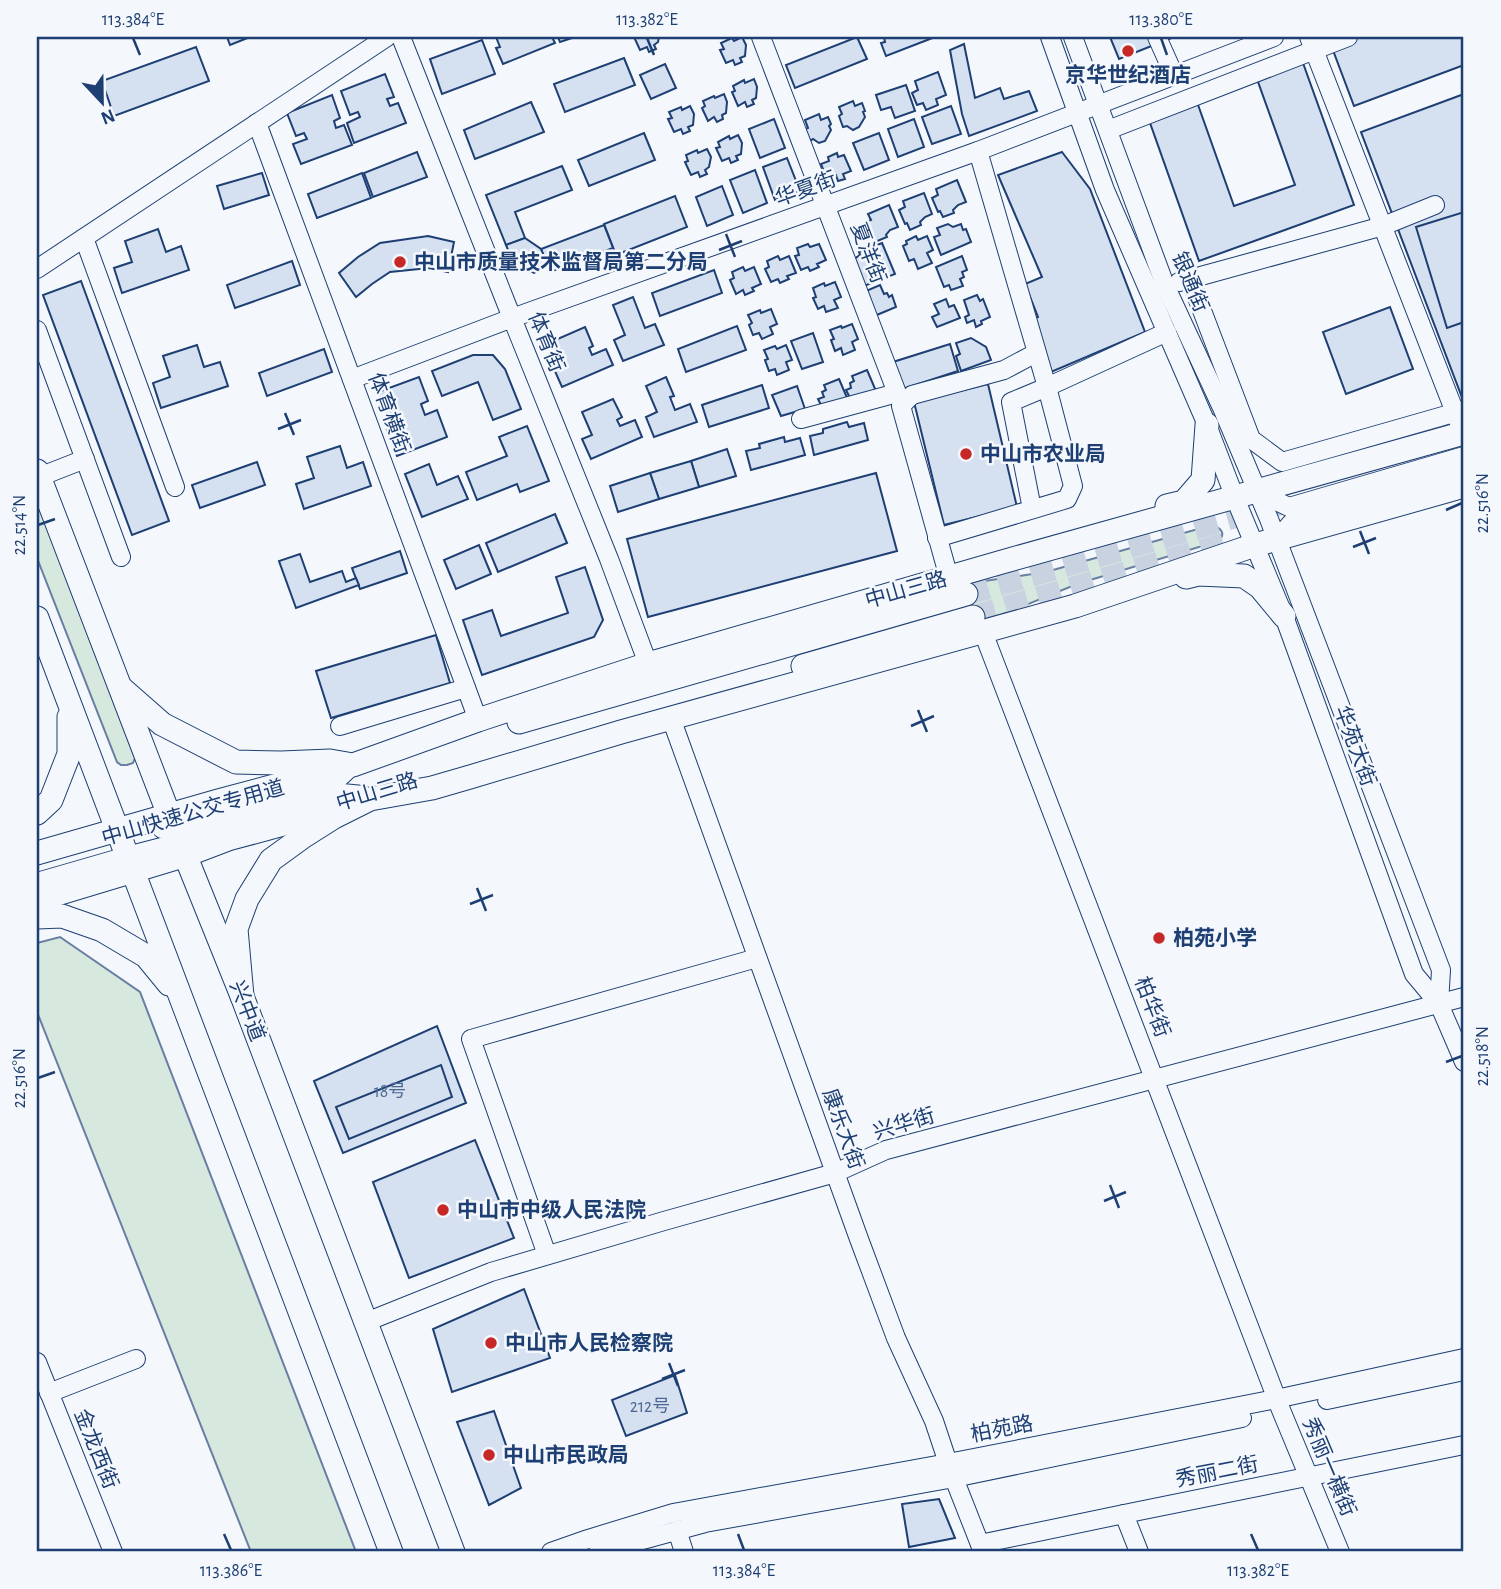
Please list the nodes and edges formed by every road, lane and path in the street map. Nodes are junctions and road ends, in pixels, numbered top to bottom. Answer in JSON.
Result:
{"nodes":[{"id":1,"x":387,"y":37,"type":"edge"},
{"id":2,"x":401,"y":37,"type":"edge"},
{"id":3,"x":761,"y":37,"type":"edge"},
{"id":4,"x":1050,"y":37,"type":"edge"},
{"id":5,"x":1073,"y":37,"type":"edge"},
{"id":6,"x":1157,"y":37,"type":"edge"},
{"id":7,"x":1274,"y":37,"type":"edge"},
{"id":8,"x":1348,"y":37,"type":"edge"},
{"id":9,"x":1312,"y":43,"type":"edge"},
{"id":10,"x":1174,"y":75,"type":"junction"},
{"id":11,"x":1097,"y":104,"type":"junction"},
{"id":12,"x":1077,"y":112,"type":"junction"},
{"id":13,"x":257,"y":122,"type":"junction"},
{"id":14,"x":1108,"y":130,"type":"junction"},
{"id":15,"x":978,"y":151,"type":"junction"},
{"id":16,"x":1435,"y":205,"type":"dead end"},
{"id":17,"x":825,"y":206,"type":"junction"},
{"id":18,"x":1383,"y":226,"type":"junction"},
{"id":19,"x":84,"y":238,"type":"junction"},
{"id":20,"x":37,"y":269,"type":"edge"},
{"id":21,"x":1190,"y":279,"type":"junction"},
{"id":22,"x":1157,"y":287,"type":"junction"},
{"id":23,"x":512,"y":318,"type":"junction"},
{"id":24,"x":37,"y":330,"type":"edge"},
{"id":25,"x":1167,"y":332,"type":"junction"},
{"id":26,"x":1036,"y":354,"type":"junction"},
{"id":27,"x":1004,"y":370,"type":"junction"},
{"id":28,"x":352,"y":379,"type":"junction"},
{"id":29,"x":1047,"y":387,"type":"junction"},
{"id":30,"x":1011,"y":402,"type":"junction"},
{"id":31,"x":802,"y":419,"type":"dead end"},
{"id":32,"x":1462,"y":422,"type":"edge"},
{"id":33,"x":1208,"y":425,"type":"junction"},
{"id":34,"x":1464,"y":456,"type":"edge"},
{"id":35,"x":85,"y":459,"type":"junction"},
{"id":36,"x":1464,"y":471,"type":"edge"},
{"id":37,"x":38,"y":474,"type":"edge"},
{"id":38,"x":1464,"y":486,"type":"edge"},
{"id":39,"x":175,"y":487,"type":"dead end"},
{"id":40,"x":1257,"y":492,"type":"junction"},
{"id":41,"x":1235,"y":498,"type":"junction"},
{"id":42,"x":1032,"y":509,"type":"junction"},
{"id":43,"x":937,"y":538,"type":"junction"},
{"id":44,"x":1266,"y":542,"type":"junction"},
{"id":45,"x":1058,"y":547,"type":"junction"},
{"id":46,"x":121,"y":557,"type":"dead end"},
{"id":47,"x":949,"y":578,"type":"junction"},
{"id":48,"x":966,"y":594,"type":"tunnel mouth"},
{"id":49,"x":1075,"y":606,"type":"junction"},
{"id":50,"x":1284,"y":616,"type":"junction"},
{"id":51,"x":37,"y":618,"type":"edge"},
{"id":52,"x":978,"y":624,"type":"junction"},
{"id":53,"x":648,"y":664,"type":"junction"},
{"id":54,"x":121,"y":688,"type":"junction"},
{"id":55,"x":466,"y":688,"type":"junction"},
{"id":56,"x":69,"y":699,"type":"junction"},
{"id":57,"x":671,"y":718,"type":"junction"},
{"id":58,"x":478,"y":720,"type":"junction"},
{"id":59,"x":340,"y":726,"type":"dead end"},
{"id":60,"x":353,"y":765,"type":"junction"},
{"id":61,"x":367,"y":797,"type":"junction"},
{"id":62,"x":37,"y":813,"type":"edge"},
{"id":63,"x":177,"y":834,"type":"junction"},
{"id":64,"x":124,"y":849,"type":"junction"},
{"id":65,"x":37,"y":853,"type":"edge"},
{"id":66,"x":37,"y":864,"type":"edge"},
{"id":67,"x":37,"y":882,"type":"edge"},
{"id":68,"x":37,"y":900,"type":"edge"},
{"id":69,"x":37,"y":917,"type":"edge"},
{"id":70,"x":757,"y":958,"type":"junction"},
{"id":71,"x":242,"y":996,"type":"junction"},
{"id":72,"x":1464,"y":997,"type":"edge"},
{"id":73,"x":182,"y":999,"type":"junction"},
{"id":74,"x":1439,"y":1004,"type":"junction"},
{"id":75,"x":1464,"y":1062,"type":"edge"},
{"id":76,"x":1155,"y":1079,"type":"junction"},
{"id":77,"x":835,"y":1173,"type":"junction"},
{"id":78,"x":547,"y":1255,"type":"junction"},
{"id":79,"x":366,"y":1322,"type":"junction"},
{"id":80,"x":1464,"y":1357,"type":"edge"},
{"id":81,"x":136,"y":1360,"type":"dead end"},
{"id":82,"x":37,"y":1362,"type":"edge"},
{"id":83,"x":1464,"y":1371,"type":"edge"},
{"id":84,"x":49,"y":1393,"type":"junction"},
{"id":85,"x":1278,"y":1404,"type":"junction"},
{"id":86,"x":1464,"y":1445,"type":"edge"},
{"id":87,"x":951,"y":1471,"type":"junction"},
{"id":88,"x":1309,"y":1477,"type":"junction"},
{"id":89,"x":1124,"y":1514,"type":"junction"},
{"id":90,"x":677,"y":1530,"type":"junction"},
{"id":91,"x":981,"y":1548,"type":"edge"},
{"id":92,"x":113,"y":1552,"type":"edge"},
{"id":93,"x":391,"y":1552,"type":"edge"},
{"id":94,"x":453,"y":1552,"type":"edge"},
{"id":95,"x":551,"y":1552,"type":"edge"},
{"id":96,"x":598,"y":1552,"type":"edge"},
{"id":97,"x":684,"y":1552,"type":"edge"},
{"id":98,"x":1139,"y":1552,"type":"edge"},
{"id":99,"x":1340,"y":1552,"type":"edge"}],
"edges":[{"from":1,"to":13,"type":"street"},
{"from":2,"to":23,"type":"street","name":"体育街"},
{"from":3,"to":17,"type":"street","name":"夏洋街"},
{"from":4,"to":12,"type":"street"},
{"from":5,"to":11,"type":"street","name":"银通街"},
{"from":6,"to":10,"type":"street"},
{"from":7,"to":10,"type":"street","name":"华夏街"},
{"from":8,"to":9,"type":"street"},
{"from":9,"to":14,"type":"street"},
{"from":9,"to":18,"type":"street"},
{"from":10,"to":11,"type":"street","name":"华夏街"},
{"from":11,"to":12,"type":"street","name":"华夏街"},
{"from":11,"to":14,"type":"street","name":"银通街"},
{"from":12,"to":15,"type":"street","name":"华夏街"},
{"from":12,"to":22,"type":"street"},
{"from":13,"to":19,"type":"street"},
{"from":13,"to":28,"type":"street","name":"体育横街"},
{"from":14,"to":22,"type":"street","name":"银通街"},
{"from":15,"to":17,"type":"street","name":"华夏街"},
{"from":15,"to":26,"type":"street"},
{"from":16,"to":18,"type":"street"},
{"from":17,"to":23,"type":"street","name":"华夏街"},
{"from":17,"to":31,"type":"street","name":"夏洋街"},
{"from":18,"to":21,"type":"street"},
{"from":18,"to":32,"type":"street"},
{"from":19,"to":20,"type":"street"},
{"from":19,"to":39,"type":"street"},
{"from":21,"to":22,"type":"street"},
{"from":21,"to":32,"type":"street"},
{"from":22,"to":25,"type":"street","name":"华苑大街"},
{"from":22,"to":40,"type":"street","name":"银通街"},
{"from":23,"to":28,"type":"street","name":"华夏街"},
{"from":23,"to":53,"type":"street","name":"体育街"},
{"from":24,"to":35,"type":"street"},
{"from":25,"to":29,"type":"street"},
{"from":25,"to":33,"type":"street","name":"华苑大街"},
{"from":26,"to":27,"type":"street"},
{"from":26,"to":29,"type":"street"},
{"from":27,"to":30,"type":"street"},
{"from":27,"to":43,"type":"street"},
{"from":28,"to":55,"type":"street","name":"体育横街"},
{"from":29,"to":30,"type":"street"},
{"from":29,"to":42,"type":"street"},
{"from":30,"to":42,"type":"street"},
{"from":32,"to":40,"type":"main road","name":"中山三路"},
{"from":33,"to":41,"type":"street","name":"华苑大街"},
{"from":33,"to":45,"type":"main road"},
{"from":34,"to":40,"type":"street"},
{"from":35,"to":37,"type":"street"},
{"from":35,"to":46,"type":"street"},
{"from":36,"to":44,"type":"street"},
{"from":37,"to":54,"type":"main road","name":"兴中道"},
{"from":38,"to":44,"type":"main road","name":"中山三路"},
{"from":40,"to":41,"type":"main road","name":"中山三路"},
{"from":40,"to":44,"type":"street","name":"银通街"},
{"from":41,"to":44,"type":"street","name":"华苑大街"},
{"from":41,"to":45,"type":"main road","name":"中山三路"},
{"from":42,"to":43,"type":"street"},
{"from":43,"to":47,"type":"street"},
{"from":44,"to":49,"type":"main road","name":"中山三路"},
{"from":44,"to":50,"type":"street","name":"华苑大街"},
{"from":44,"to":74,"type":"street","name":"华苑大街"},
{"from":45,"to":47,"type":"main road","name":"中山三路"},
{"from":47,"to":53,"type":"main road","name":"中山三路"},
{"from":48,"to":60,"type":"main road","name":"中山三路"},
{"from":49,"to":50,"type":"main road"},
{"from":49,"to":52,"type":"main road","name":"中山三路"},
{"from":50,"to":74,"type":"street","name":"华苑大街"},
{"from":51,"to":56,"type":"main road"},
{"from":52,"to":57,"type":"main road","name":"中山三路"},
{"from":52,"to":61,"type":"main road","name":"中山三路"},
{"from":52,"to":76,"type":"street","name":"柏华街"},
{"from":53,"to":58,"type":"main road","name":"中山三路"},
{"from":54,"to":60,"type":"main road"},
{"from":54,"to":63,"type":"main road","name":"兴中道"},
{"from":55,"to":58,"type":"street","name":"体育横街"},
{"from":55,"to":59,"type":"street"},
{"from":56,"to":62,"type":"main road"},
{"from":56,"to":64,"type":"main road"},
{"from":57,"to":61,"type":"main road","name":"中山三路"},
{"from":57,"to":70,"type":"street","name":"康乐大街"},
{"from":58,"to":60,"type":"main road","name":"中山三路"},
{"from":60,"to":63,"type":"main road","name":"中山三路"},
{"from":61,"to":63,"type":"main road","name":"中山三路"},
{"from":61,"to":71,"type":"main road"},
{"from":63,"to":64,"type":"main road"},
{"from":63,"to":64,"type":"main road","name":"中山三路"},
{"from":63,"to":71,"type":"main road","name":"兴中道"},
{"from":64,"to":65,"type":"main road"},
{"from":64,"to":66,"type":"street","name":"中山快速公交专用道"},
{"from":64,"to":67,"type":"street","name":"中山快速公交专用道"},
{"from":64,"to":68,"type":"main road"},
{"from":64,"to":73,"type":"main road"},
{"from":69,"to":73,"type":"main road"},
{"from":70,"to":77,"type":"street","name":"康乐大街"},
{"from":70,"to":78,"type":"street"},
{"from":71,"to":79,"type":"main road","name":"兴中道"},
{"from":72,"to":74,"type":"street","name":"兴华街"},
{"from":73,"to":93,"type":"main road"},
{"from":74,"to":75,"type":"street","name":"华苑大街"},
{"from":74,"to":76,"type":"street","name":"兴华街"},
{"from":76,"to":77,"type":"street","name":"兴华街"},
{"from":76,"to":85,"type":"street","name":"柏华街"},
{"from":77,"to":78,"type":"street","name":"兴华街"},
{"from":77,"to":87,"type":"street","name":"康乐大街"},
{"from":78,"to":79,"type":"street","name":"兴华街"},
{"from":79,"to":94,"type":"main road","name":"兴中道"},
{"from":80,"to":85,"type":"street","name":"柏苑路"},
{"from":81,"to":84,"type":"street"},
{"from":82,"to":84,"type":"street","name":"金龙西街"},
{"from":83,"to":85,"type":"street","name":"柏苑路"},
{"from":84,"to":92,"type":"street","name":"金龙西街"},
{"from":85,"to":87,"type":"street","name":"柏苑路"},
{"from":85,"to":88,"type":"street","name":"秀丽一横街"},
{"from":86,"to":88,"type":"street","name":"秀丽二街"},
{"from":87,"to":90,"type":"street","name":"柏苑路"},
{"from":87,"to":91,"type":"street","name":"康乐大街"},
{"from":87,"to":95,"type":"street","name":"柏苑路"},
{"from":88,"to":89,"type":"street","name":"秀丽二街"},
{"from":88,"to":99,"type":"street","name":"秀丽一横街"},
{"from":89,"to":91,"type":"street","name":"秀丽二街"},
{"from":89,"to":98,"type":"street"},
{"from":90,"to":96,"type":"street","name":"柏苑路"},
{"from":90,"to":97,"type":"street"}]}
